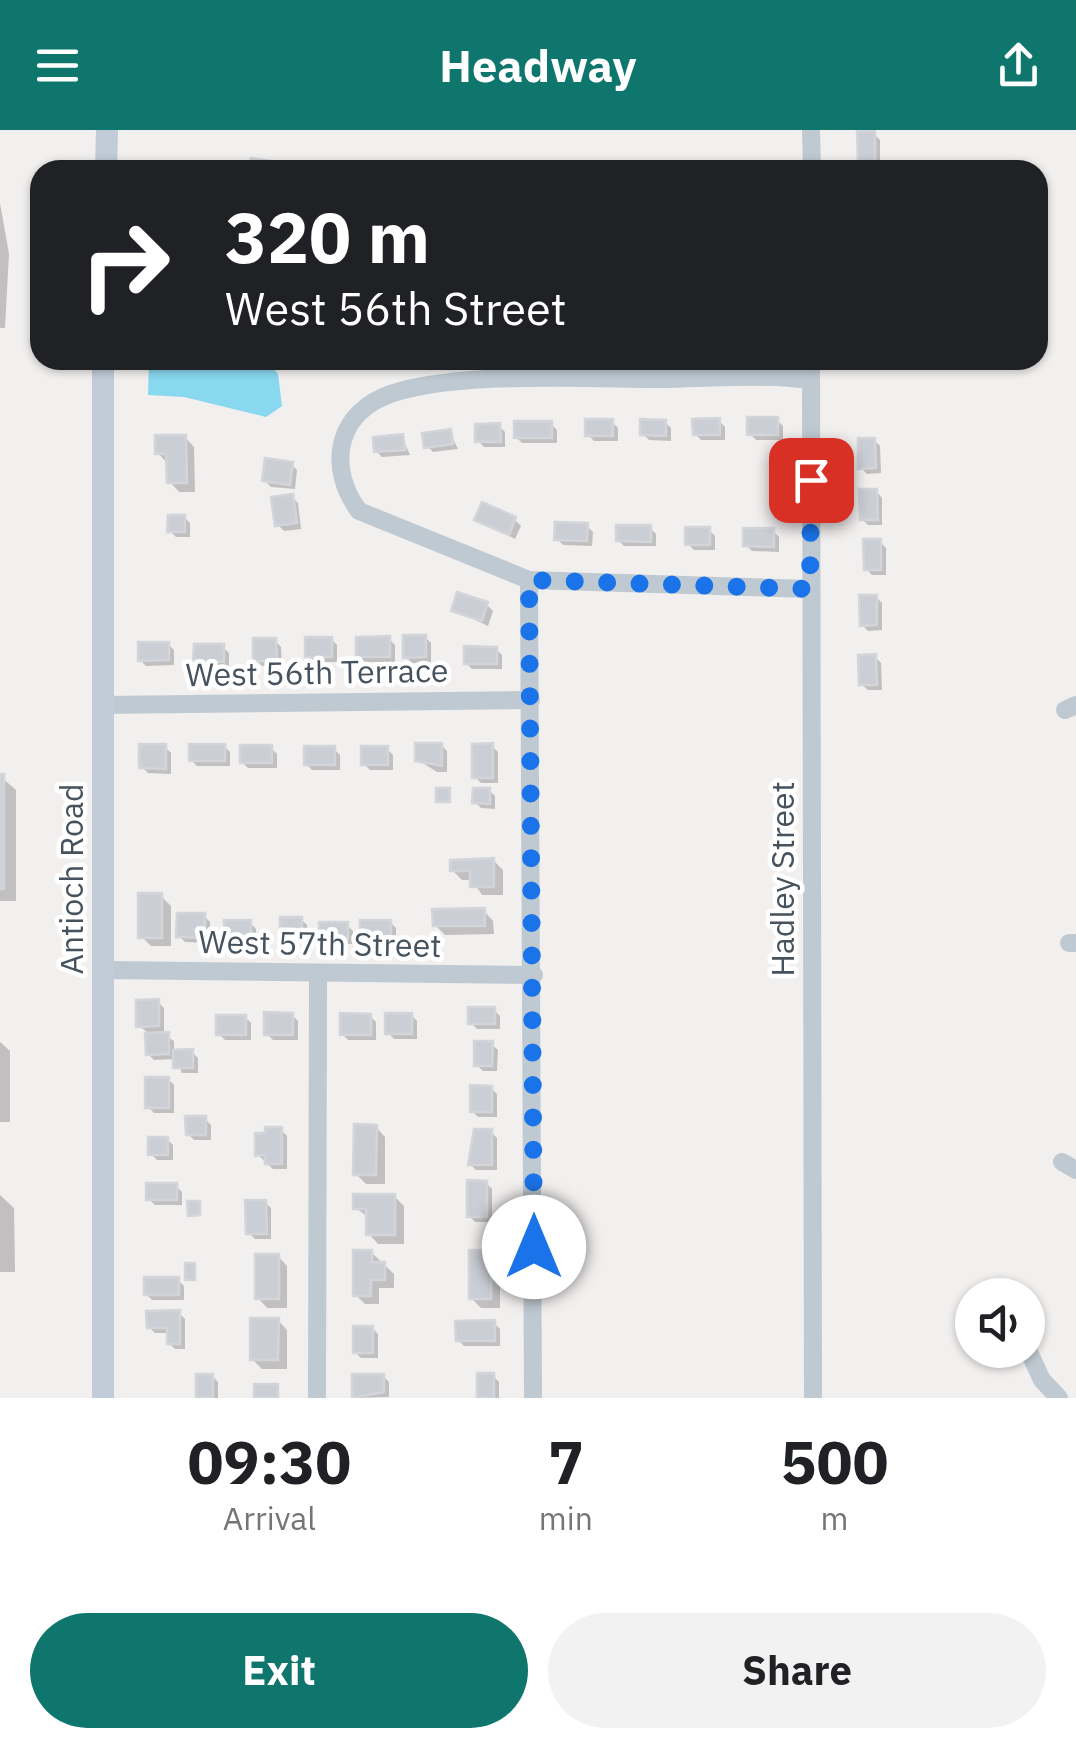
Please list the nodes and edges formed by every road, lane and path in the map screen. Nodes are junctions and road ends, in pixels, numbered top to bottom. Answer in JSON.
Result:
{"nodes":[{"id":1,"x":108,"y":130,"type":"edge"},
{"id":2,"x":811,"y":130,"type":"edge"},
{"id":3,"x":106,"y":160,"type":"edge"},
{"id":4,"x":812,"y":160,"type":"edge"},
{"id":5,"x":103,"y":370,"type":"edge"},
{"id":6,"x":810,"y":370,"type":"edge"},
{"id":7,"x":810,"y":380,"type":"junction"},
{"id":8,"x":529,"y":580,"type":"junction"},
{"id":9,"x":810,"y":589,"type":"junction"},
{"id":10,"x":531,"y":700,"type":"junction"},
{"id":11,"x":104,"y":704,"type":"junction"},
{"id":12,"x":104,"y":970,"type":"junction"},
{"id":13,"x":318,"y":972,"type":"junction"},
{"id":14,"x":534,"y":975,"type":"junction"},
{"id":15,"x":1036,"y":1368,"type":"edge"},
{"id":16,"x":103,"y":1398,"type":"edge"},
{"id":17,"x":318,"y":1398,"type":"edge"},
{"id":18,"x":533,"y":1398,"type":"edge"},
{"id":19,"x":814,"y":1398,"type":"edge"},
{"id":20,"x":1059,"y":1398,"type":"edge"}],
"edges":[{"from":1,"to":3,"type":"main road"},
{"from":2,"to":4,"type":"street"},
{"from":5,"to":11,"type":"main road","name":"Antioch Road"},
{"from":6,"to":7,"type":"street","name":"Hadley Street"},
{"from":7,"to":8,"type":"street"},
{"from":7,"to":9,"type":"street","name":"Hadley Street"},
{"from":8,"to":9,"type":"street"},
{"from":8,"to":10,"type":"street"},
{"from":9,"to":19,"type":"street","name":"Hadley Street"},
{"from":10,"to":11,"type":"street","name":"West 56th Terrace"},
{"from":10,"to":14,"type":"street"},
{"from":11,"to":12,"type":"main road","name":"Antioch Road"},
{"from":12,"to":13,"type":"street","name":"West 57th Street"},
{"from":12,"to":16,"type":"main road","name":"Antioch Road"},
{"from":13,"to":14,"type":"street","name":"West 57th Street"},
{"from":13,"to":17,"type":"street"},
{"from":14,"to":18,"type":"street"},
{"from":15,"to":20,"type":"street"}]}
